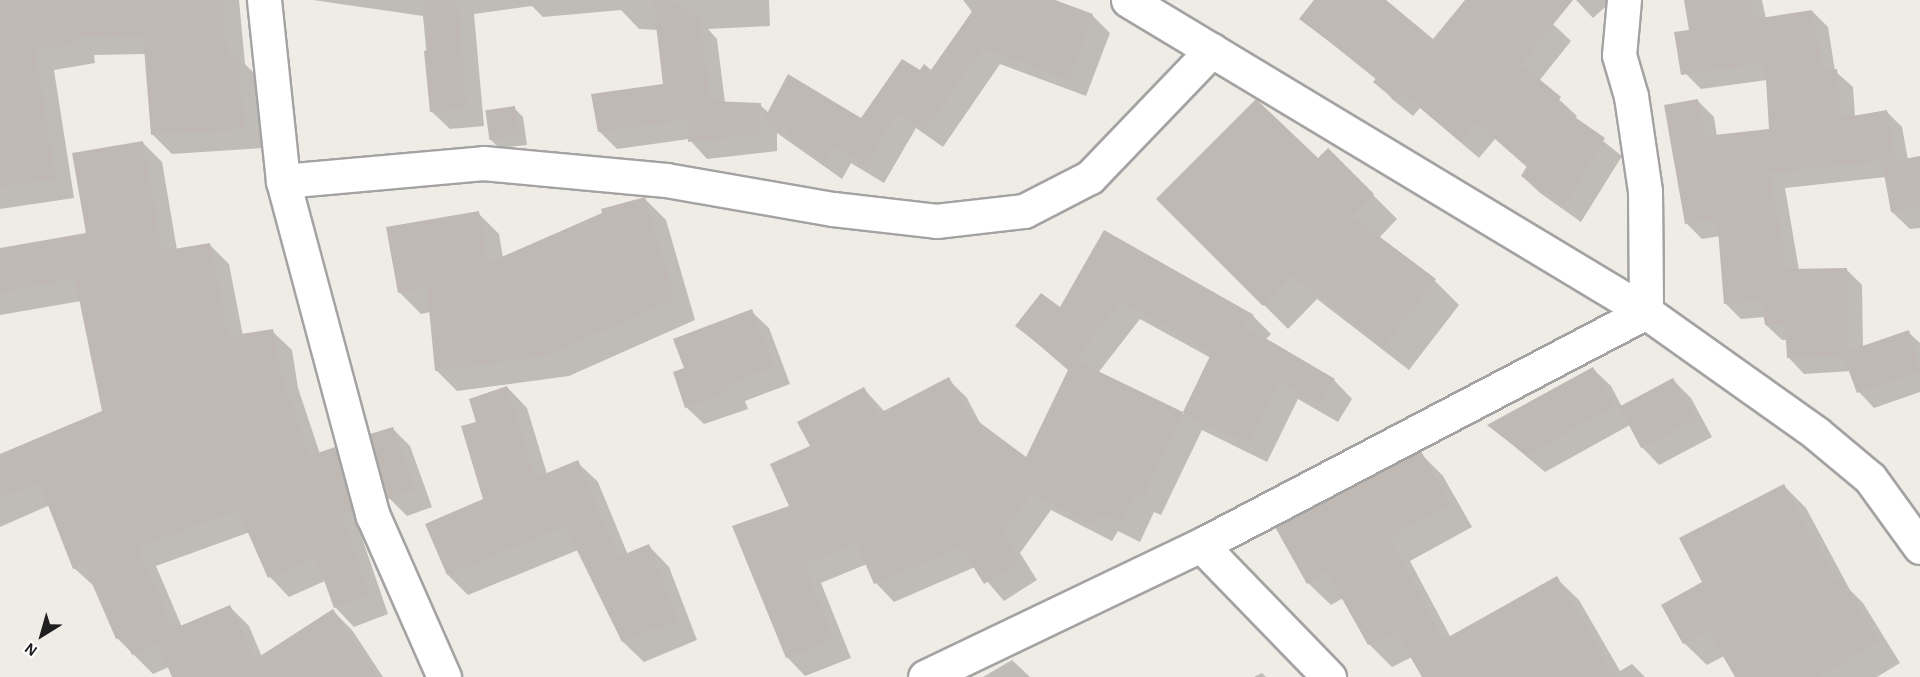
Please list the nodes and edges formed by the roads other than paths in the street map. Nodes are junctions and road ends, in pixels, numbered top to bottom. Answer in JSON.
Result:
{"nodes":[{"id":1,"x":264,"y":0,"type":"edge"},
{"id":2,"x":1128,"y":0,"type":"edge"},
{"id":3,"x":1624,"y":0,"type":"edge"},
{"id":4,"x":1212,"y":50,"type":"junction"},
{"id":5,"x":283,"y":181,"type":"junction"},
{"id":6,"x":1646,"y":312,"type":"junction"},
{"id":7,"x":1201,"y":544,"type":"junction"},
{"id":8,"x":1920,"y":547,"type":"edge"},
{"id":9,"x":444,"y":677,"type":"edge"},
{"id":10,"x":925,"y":677,"type":"edge"},
{"id":11,"x":1329,"y":677,"type":"edge"}],
"edges":[{"from":1,"to":5,"type":"street"},
{"from":2,"to":4,"type":"street"},
{"from":3,"to":6,"type":"street"},
{"from":4,"to":5,"type":"street"},
{"from":4,"to":6,"type":"street"},
{"from":5,"to":9,"type":"street"},
{"from":6,"to":7,"type":"street"},
{"from":6,"to":8,"type":"street"},
{"from":7,"to":10,"type":"street"},
{"from":7,"to":11,"type":"street"}]}
